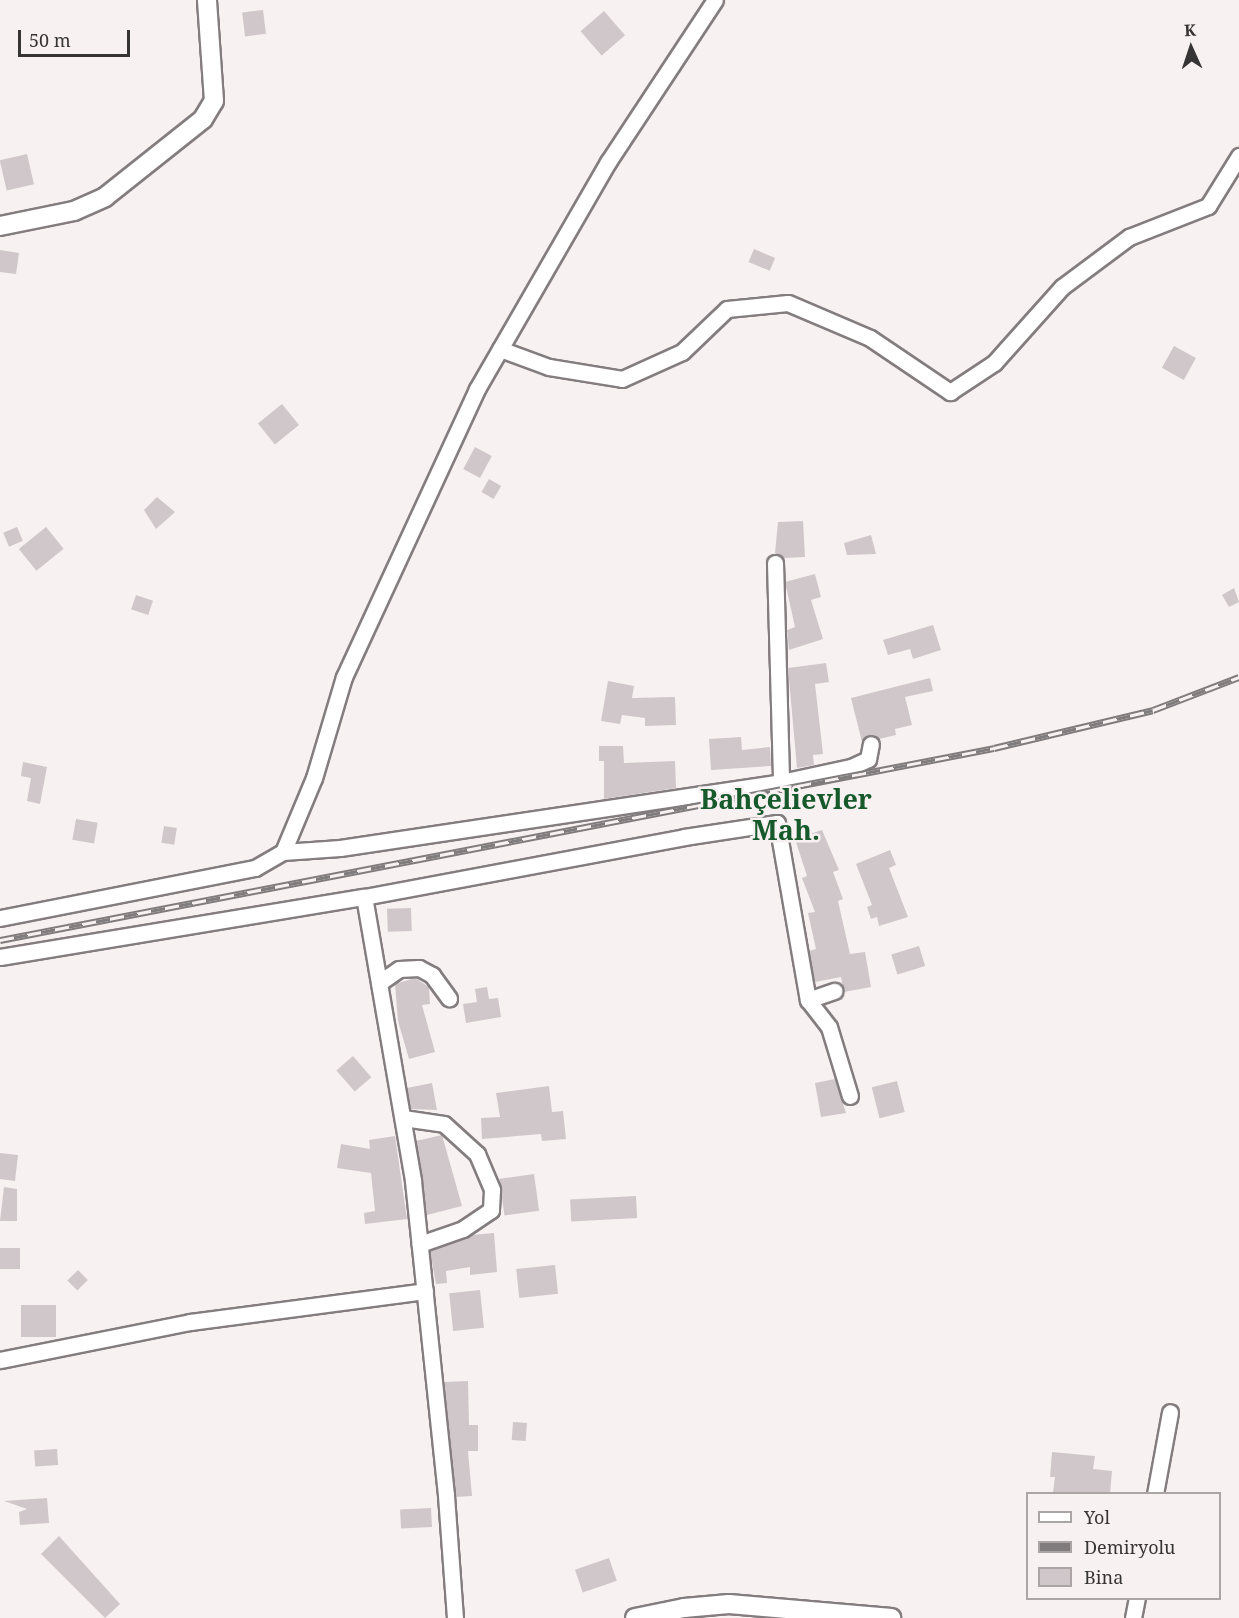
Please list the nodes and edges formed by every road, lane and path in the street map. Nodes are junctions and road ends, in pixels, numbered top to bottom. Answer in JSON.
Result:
{"nodes":[{"id":1,"x":207,"y":0,"type":"edge"},
{"id":2,"x":715,"y":0,"type":"edge"},
{"id":3,"x":1239,"y":156,"type":"edge"},
{"id":4,"x":0,"y":226,"type":"edge"},
{"id":5,"x":500,"y":349,"type":"junction"},
{"id":6,"x":775,"y":563,"type":"dead end"},
{"id":7,"x":871,"y":744,"type":"dead end"},
{"id":8,"x":781,"y":782,"type":"junction"},
{"id":9,"x":283,"y":852,"type":"junction"},
{"id":10,"x":364,"y":897,"type":"junction"},
{"id":11,"x":0,"y":918,"type":"edge"},
{"id":12,"x":0,"y":957,"type":"edge"},
{"id":13,"x":379,"y":983,"type":"junction"},
{"id":14,"x":834,"y":991,"type":"dead end"},
{"id":15,"x":449,"y":998,"type":"dead end"},
{"id":16,"x":808,"y":1000,"type":"junction"},
{"id":17,"x":850,"y":1096,"type":"dead end"},
{"id":18,"x":403,"y":1118,"type":"junction"},
{"id":19,"x":420,"y":1244,"type":"junction"},
{"id":20,"x":425,"y":1291,"type":"junction"},
{"id":21,"x":0,"y":1360,"type":"edge"},
{"id":22,"x":1170,"y":1412,"type":"dead end"},
{"id":23,"x":1155,"y":1492,"type":"edge"},
{"id":24,"x":1137,"y":1600,"type":"edge"},
{"id":25,"x":455,"y":1618,"type":"edge"},
{"id":26,"x":635,"y":1618,"type":"edge"},
{"id":27,"x":891,"y":1618,"type":"edge"},
{"id":28,"x":1133,"y":1618,"type":"edge"}],
"edges":[{"from":1,"to":4,"type":"street"},
{"from":2,"to":5,"type":"street"},
{"from":3,"to":5,"type":"street"},
{"from":5,"to":9,"type":"street"},
{"from":6,"to":8,"type":"street"},
{"from":7,"to":8,"type":"street"},
{"from":8,"to":9,"type":"street"},
{"from":9,"to":11,"type":"street"},
{"from":10,"to":12,"type":"street"},
{"from":10,"to":13,"type":"street"},
{"from":10,"to":16,"type":"street"},
{"from":13,"to":15,"type":"street"},
{"from":13,"to":18,"type":"street"},
{"from":14,"to":16,"type":"street"},
{"from":16,"to":17,"type":"street"},
{"from":18,"to":19,"type":"street"},
{"from":18,"to":19,"type":"street"},
{"from":19,"to":20,"type":"street"},
{"from":20,"to":21,"type":"street"},
{"from":20,"to":25,"type":"street"},
{"from":22,"to":23,"type":"street"},
{"from":24,"to":28,"type":"street"},
{"from":26,"to":27,"type":"street"}]}
